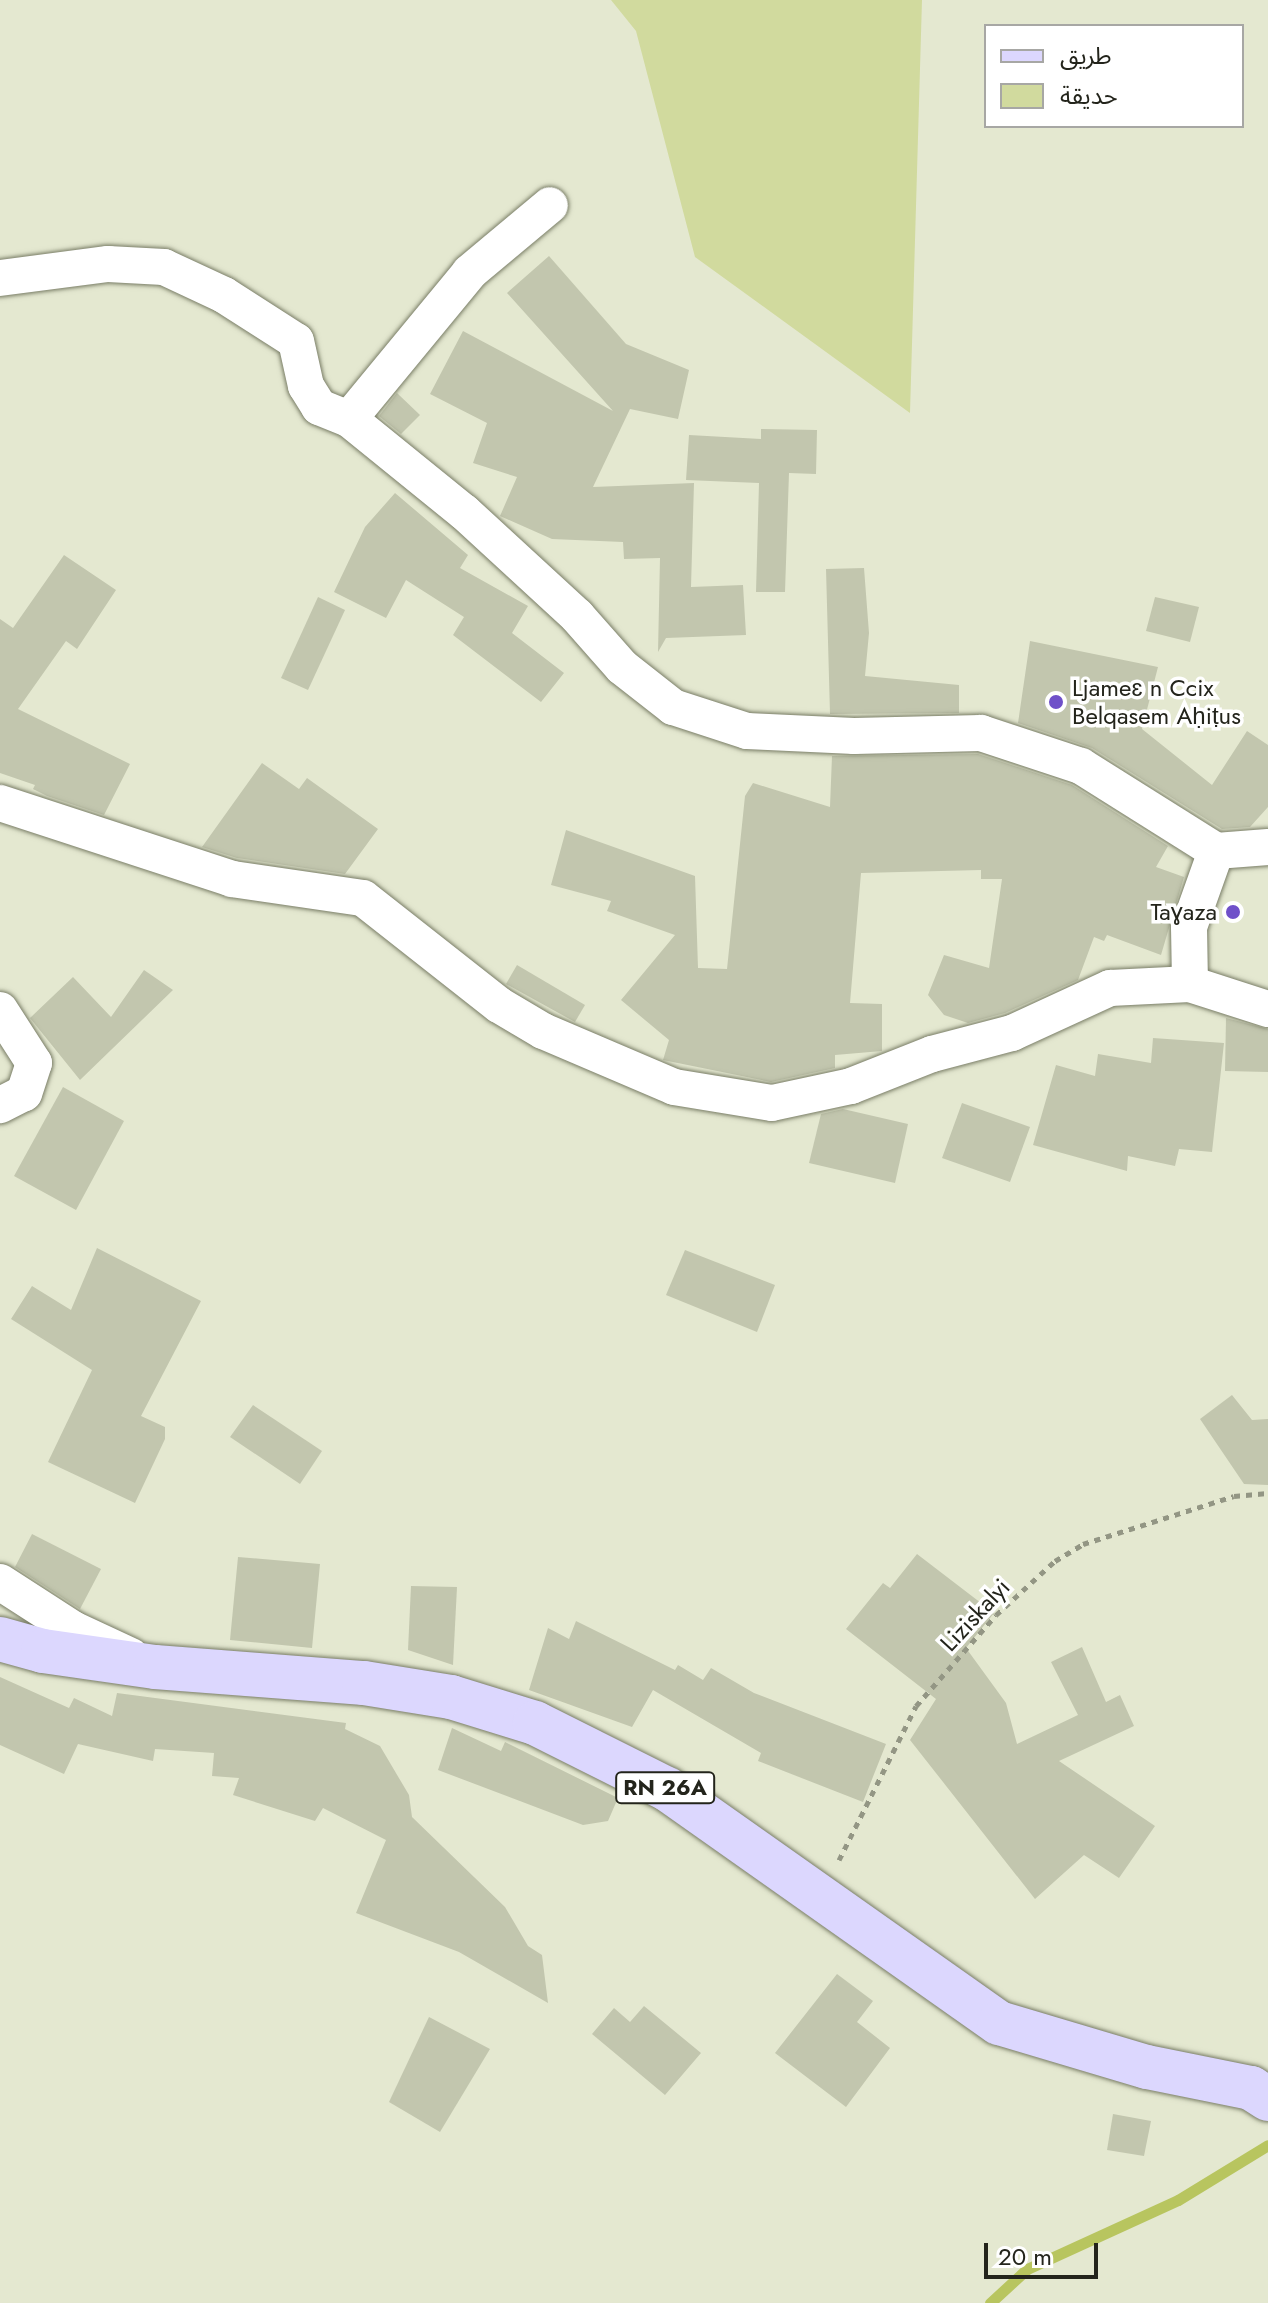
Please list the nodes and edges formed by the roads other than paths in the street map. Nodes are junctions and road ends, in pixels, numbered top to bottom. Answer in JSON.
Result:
{"nodes":[{"id":1,"x":550,"y":205,"type":"dead end"},
{"id":2,"x":0,"y":278,"type":"edge"},
{"id":3,"x":349,"y":419,"type":"junction"},
{"id":4,"x":0,"y":803,"type":"edge"},
{"id":5,"x":1268,"y":847,"type":"edge"},
{"id":6,"x":1216,"y":851,"type":"junction"},
{"id":7,"x":1190,"y":984,"type":"junction"},
{"id":8,"x":1268,"y":1009,"type":"edge"},
{"id":9,"x":0,"y":1010,"type":"edge"},
{"id":10,"x":0,"y":1105,"type":"edge"},
{"id":11,"x":0,"y":1582,"type":"edge"},
{"id":12,"x":0,"y":1639,"type":"edge"},
{"id":13,"x":155,"y":1667,"type":"junction"},
{"id":14,"x":1268,"y":2099,"type":"edge"}],
"edges":[{"from":1,"to":3,"type":"street"},
{"from":2,"to":3,"type":"street"},
{"from":3,"to":6,"type":"street"},
{"from":4,"to":7,"type":"street"},
{"from":5,"to":6,"type":"street"},
{"from":6,"to":7,"type":"street"},
{"from":7,"to":8,"type":"street"},
{"from":9,"to":10,"type":"street"},
{"from":11,"to":13,"type":"street"},
{"from":12,"to":13,"type":"main road","number":"RN 26A"},
{"from":13,"to":14,"type":"main road","number":"RN 26A"}]}
